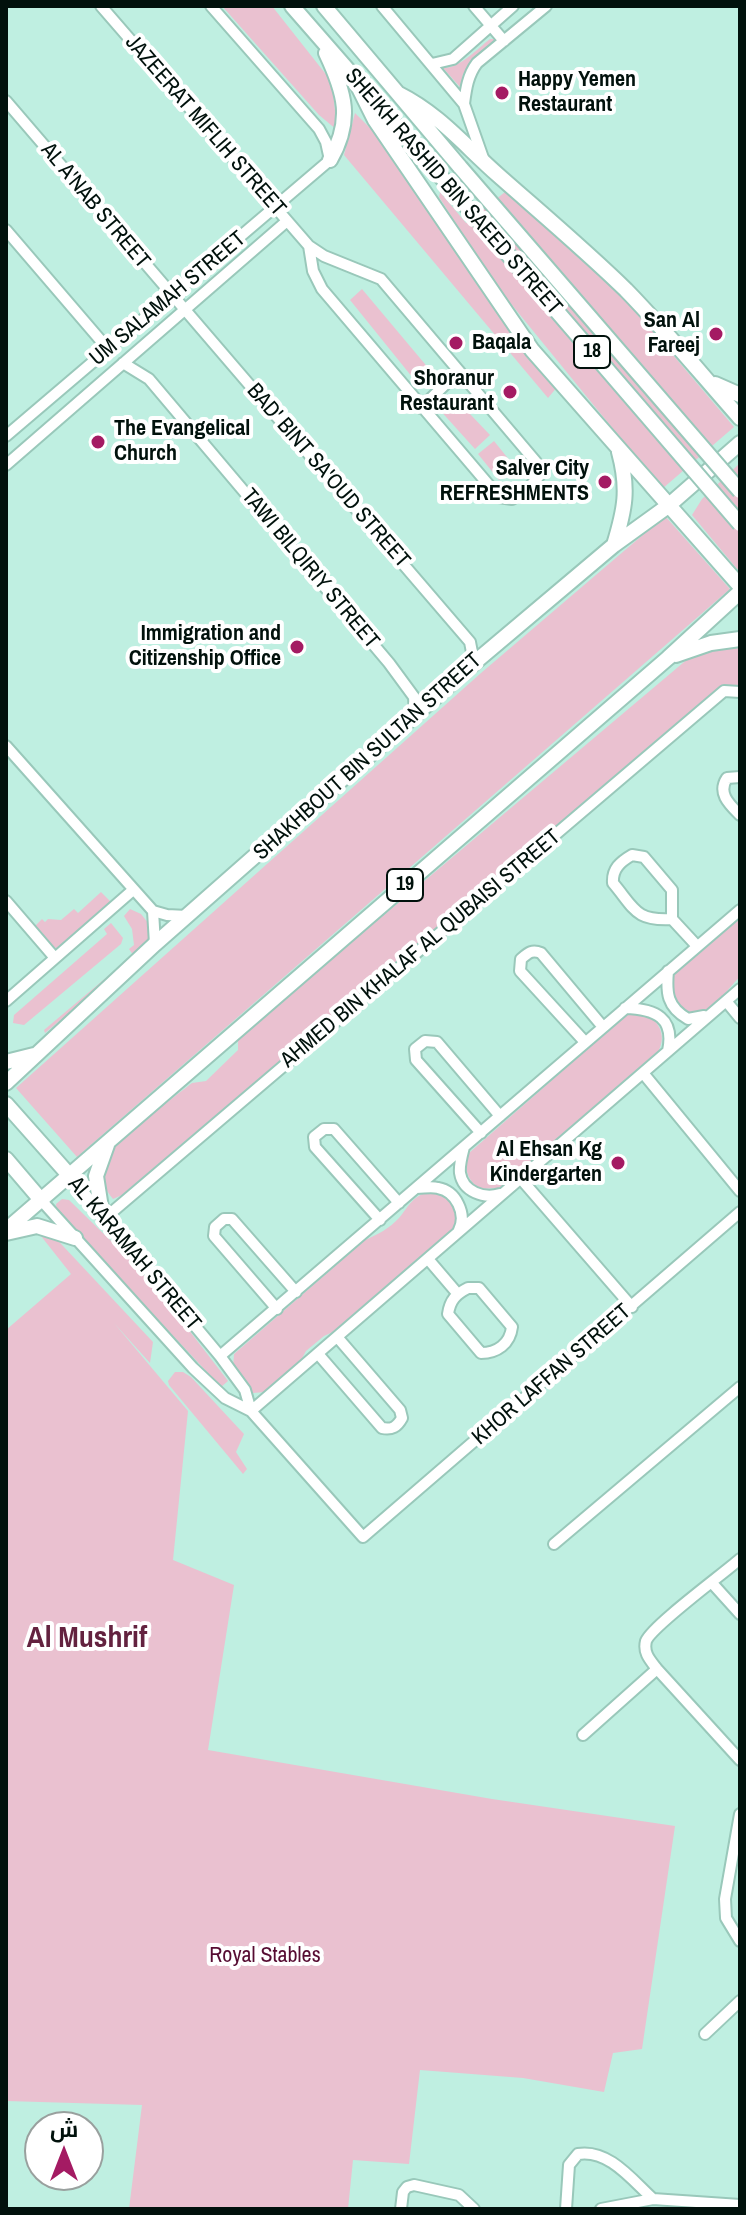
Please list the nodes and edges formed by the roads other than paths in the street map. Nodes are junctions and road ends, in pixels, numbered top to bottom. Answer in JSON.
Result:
{"nodes":[{"id":1,"x":101,"y":6,"type":"edge"},
{"id":2,"x":211,"y":6,"type":"edge"},
{"id":3,"x":292,"y":6,"type":"edge"},
{"id":4,"x":324,"y":6,"type":"edge"},
{"id":5,"x":382,"y":6,"type":"edge"},
{"id":6,"x":474,"y":6,"type":"edge"},
{"id":7,"x":513,"y":6,"type":"edge"},
{"id":8,"x":546,"y":6,"type":"edge"},
{"id":9,"x":490,"y":25,"type":"junction"},
{"id":10,"x":319,"y":38,"type":"junction"},
{"id":11,"x":504,"y":41,"type":"junction"},
{"id":12,"x":432,"y":64,"type":"junction"},
{"id":13,"x":354,"y":78,"type":"junction"},
{"id":14,"x":399,"y":94,"type":"junction"},
{"id":15,"x":6,"y":101,"type":"edge"},
{"id":16,"x":464,"y":104,"type":"junction"},
{"id":17,"x":330,"y":160,"type":"junction"},
{"id":18,"x":485,"y":164,"type":"junction"},
{"id":19,"x":275,"y":207,"type":"junction"},
{"id":20,"x":287,"y":221,"type":"junction"},
{"id":21,"x":6,"y":230,"type":"edge"},
{"id":22,"x":309,"y":246,"type":"junction"},
{"id":23,"x":172,"y":296,"type":"junction"},
{"id":24,"x":185,"y":311,"type":"junction"},
{"id":25,"x":108,"y":349,"type":"junction"},
{"id":26,"x":123,"y":363,"type":"junction"},
{"id":27,"x":459,"y":371,"type":"junction"},
{"id":28,"x":703,"y":376,"type":"junction"},
{"id":29,"x":740,"y":395,"type":"edge"},
{"id":30,"x":421,"y":408,"type":"junction"},
{"id":31,"x":740,"y":418,"type":"edge"},
{"id":32,"x":6,"y":436,"type":"edge"},
{"id":33,"x":740,"y":443,"type":"edge"},
{"id":34,"x":618,"y":448,"type":"junction"},
{"id":35,"x":740,"y":455,"type":"edge"},
{"id":36,"x":720,"y":461,"type":"junction"},
{"id":37,"x":6,"y":465,"type":"edge"},
{"id":38,"x":695,"y":482,"type":"junction"},
{"id":39,"x":740,"y":491,"type":"edge"},
{"id":40,"x":668,"y":506,"type":"junction"},
{"id":41,"x":740,"y":524,"type":"edge"},
{"id":42,"x":691,"y":529,"type":"junction"},
{"id":43,"x":614,"y":545,"type":"junction"},
{"id":44,"x":723,"y":566,"type":"junction"},
{"id":45,"x":740,"y":575,"type":"edge"},
{"id":46,"x":740,"y":586,"type":"edge"},
{"id":47,"x":740,"y":592,"type":"edge"},
{"id":48,"x":740,"y":639,"type":"edge"},
{"id":49,"x":470,"y":642,"type":"junction"},
{"id":50,"x":492,"y":647,"type":"junction"},
{"id":51,"x":668,"y":658,"type":"junction"},
{"id":52,"x":474,"y":663,"type":"junction"},
{"id":53,"x":740,"y":692,"type":"edge"},
{"id":54,"x":415,"y":715,"type":"junction"},
{"id":55,"x":6,"y":746,"type":"edge"},
{"id":56,"x":740,"y":777,"type":"edge"},
{"id":57,"x":740,"y":815,"type":"edge"},
{"id":58,"x":133,"y":890,"type":"junction"},
{"id":59,"x":6,"y":901,"type":"edge"},
{"id":60,"x":740,"y":910,"type":"edge"},
{"id":61,"x":153,"y":911,"type":"junction"},
{"id":62,"x":187,"y":916,"type":"junction"},
{"id":63,"x":672,"y":919,"type":"junction"},
{"id":64,"x":155,"y":944,"type":"junction"},
{"id":65,"x":697,"y":946,"type":"junction"},
{"id":66,"x":55,"y":958,"type":"junction"},
{"id":67,"x":668,"y":971,"type":"junction"},
{"id":68,"x":740,"y":989,"type":"edge"},
{"id":69,"x":6,"y":1001,"type":"edge"},
{"id":70,"x":726,"y":1001,"type":"junction"},
{"id":71,"x":625,"y":1008,"type":"junction"},
{"id":72,"x":710,"y":1014,"type":"junction"},
{"id":73,"x":740,"y":1018,"type":"edge"},
{"id":74,"x":603,"y":1027,"type":"junction"},
{"id":75,"x":585,"y":1042,"type":"junction"},
{"id":76,"x":668,"y":1051,"type":"junction"},
{"id":77,"x":42,"y":1052,"type":"junction"},
{"id":78,"x":6,"y":1062,"type":"edge"},
{"id":79,"x":643,"y":1073,"type":"junction"},
{"id":80,"x":6,"y":1083,"type":"edge"},
{"id":81,"x":6,"y":1104,"type":"edge"},
{"id":82,"x":500,"y":1116,"type":"junction"},
{"id":83,"x":481,"y":1133,"type":"junction"},
{"id":84,"x":109,"y":1141,"type":"junction"},
{"id":85,"x":464,"y":1147,"type":"junction"},
{"id":86,"x":6,"y":1159,"type":"edge"},
{"id":87,"x":69,"y":1175,"type":"junction"},
{"id":88,"x":521,"y":1179,"type":"junction"},
{"id":89,"x":417,"y":1188,"type":"junction"},
{"id":90,"x":740,"y":1191,"type":"edge"},
{"id":91,"x":504,"y":1193,"type":"junction"},
{"id":92,"x":41,"y":1200,"type":"junction"},
{"id":93,"x":399,"y":1203,"type":"junction"},
{"id":94,"x":740,"y":1212,"type":"edge"},
{"id":95,"x":103,"y":1216,"type":"junction"},
{"id":96,"x":380,"y":1220,"type":"junction"},
{"id":97,"x":6,"y":1231,"type":"edge"},
{"id":98,"x":456,"y":1235,"type":"junction"},
{"id":99,"x":75,"y":1238,"type":"junction"},
{"id":100,"x":428,"y":1259,"type":"junction"},
{"id":101,"x":296,"y":1292,"type":"junction"},
{"id":102,"x":457,"y":1293,"type":"junction"},
{"id":103,"x":632,"y":1307,"type":"junction"},
{"id":104,"x":277,"y":1309,"type":"junction"},
{"id":105,"x":338,"y":1338,"type":"junction"},
{"id":106,"x":319,"y":1355,"type":"junction"},
{"id":107,"x":220,"y":1356,"type":"junction"},
{"id":108,"x":740,"y":1387,"type":"edge"},
{"id":109,"x":251,"y":1411,"type":"junction"},
{"id":110,"x":363,"y":1537,"type":"joint"},
{"id":111,"x":554,"y":1544,"type":"dead end"},
{"id":112,"x":740,"y":1559,"type":"edge"},
{"id":113,"x":712,"y":1583,"type":"junction"},
{"id":114,"x":740,"y":1614,"type":"edge"},
{"id":115,"x":657,"y":1669,"type":"junction"},
{"id":116,"x":583,"y":1735,"type":"dead end"},
{"id":117,"x":740,"y":1760,"type":"edge"},
{"id":118,"x":740,"y":1814,"type":"edge"},
{"id":119,"x":740,"y":1941,"type":"edge"},
{"id":120,"x":740,"y":2001,"type":"edge"},
{"id":121,"x":705,"y":2034,"type":"dead end"},
{"id":122,"x":653,"y":2199,"type":"junction"},
{"id":123,"x":740,"y":2205,"type":"edge"},
{"id":124,"x":401,"y":2209,"type":"edge"},
{"id":125,"x":474,"y":2209,"type":"edge"},
{"id":126,"x":566,"y":2209,"type":"edge"},
{"id":127,"x":601,"y":2209,"type":"edge"}],
"edges":[{"from":1,"to":19,"type":"street","name":"JAZEERAT MIFLIH STREET"},
{"from":2,"to":17,"type":"street"},
{"from":3,"to":10,"type":"main road","name":"SHEIKH RASHID BIN SAEED STREET","number":"18"},
{"from":4,"to":14,"type":"main road","name":"SHEIKH RASHID BIN SAEED STREET","number":"18"},
{"from":5,"to":12,"type":"street"},
{"from":6,"to":9,"type":"street"},
{"from":7,"to":9,"type":"street"},
{"from":8,"to":11,"type":"street"},
{"from":9,"to":11,"type":"street"},
{"from":9,"to":12,"type":"street"},
{"from":10,"to":13,"type":"main road","name":"SHEIKH RASHID BIN SAEED STREET","number":"18"},
{"from":10,"to":17,"type":"main road"},
{"from":11,"to":16,"type":"street"},
{"from":12,"to":16,"type":"street"},
{"from":13,"to":34,"type":"main road"},
{"from":13,"to":41,"type":"main road","name":"SHEIKH RASHID BIN SAEED STREET","number":"18","bridge":true},
{"from":14,"to":18,"type":"main road"},
{"from":14,"to":39,"type":"main road","name":"SHEIKH RASHID BIN SAEED STREET","number":"18","bridge":true},
{"from":15,"to":23,"type":"street","name":"AL A'NAB STREET"},
{"from":16,"to":18,"type":"street"},
{"from":17,"to":19,"type":"street","name":"UM SALAMAH STREET"},
{"from":18,"to":28,"type":"main road"},
{"from":19,"to":20,"type":"street","name":"JAZEERAT MIFLIH STREET"},
{"from":19,"to":23,"type":"street","name":"UM SALAMAH STREET"},
{"from":20,"to":22,"type":"street","name":"JAZEERAT MIFLIH STREET"},
{"from":20,"to":24,"type":"street","name":"UM SALAMAH STREET"},
{"from":21,"to":25,"type":"street"},
{"from":22,"to":27,"type":"street","name":"JAZEERAT MIFLIH STREET"},
{"from":22,"to":30,"type":"street","name":"JAZEERAT MIFLIH STREET"},
{"from":23,"to":24,"type":"street","name":"AL A'NAB STREET"},
{"from":23,"to":25,"type":"street","name":"UM SALAMAH STREET"},
{"from":24,"to":26,"type":"street","name":"UM SALAMAH STREET"},
{"from":24,"to":49,"type":"street","name":"BAD' BINT SA'OUD STREET"},
{"from":25,"to":32,"type":"street","name":"UM SALAMAH STREET"},
{"from":26,"to":37,"type":"street","name":"UM SALAMAH STREET"},
{"from":26,"to":54,"type":"street","name":"TAWI BILQIRIY STREET"},
{"from":27,"to":30,"type":"street"},
{"from":27,"to":30,"type":"street","name":"JAZEERAT MIFLIH STREET"},
{"from":28,"to":29,"type":"main road"},
{"from":28,"to":31,"type":"main road"},
{"from":33,"to":36,"type":"main road","name":"SHAKHBOUT BIN SULTAN STREET"},
{"from":34,"to":40,"type":"main road"},
{"from":34,"to":43,"type":"main road"},
{"from":35,"to":36,"type":"main road"},
{"from":36,"to":38,"type":"main road","name":"SHAKHBOUT BIN SULTAN STREET"},
{"from":38,"to":40,"type":"main road","name":"SHAKHBOUT BIN SULTAN STREET"},
{"from":38,"to":42,"type":"main road"},
{"from":40,"to":42,"type":"main road"},
{"from":40,"to":43,"type":"main road","name":"SHAKHBOUT BIN SULTAN STREET"},
{"from":42,"to":44,"type":"main road"},
{"from":43,"to":50,"type":"main road","name":"SHAKHBOUT BIN SULTAN STREET"},
{"from":44,"to":45,"type":"main road"},
{"from":44,"to":46,"type":"main road"},
{"from":47,"to":51,"type":"main road","number":"19"},
{"from":48,"to":51,"type":"main road"},
{"from":49,"to":50,"type":"street"},
{"from":49,"to":52,"type":"street","name":"BAD' BINT SA'OUD STREET"},
{"from":50,"to":52,"type":"main road","name":"SHAKHBOUT BIN SULTAN STREET"},
{"from":51,"to":84,"type":"main road","number":"19"},
{"from":52,"to":54,"type":"main road","name":"SHAKHBOUT BIN SULTAN STREET"},
{"from":53,"to":95,"type":"street","name":"AHMED BIN KHALAF AL QUBAISI STREET"},
{"from":54,"to":62,"type":"main road","name":"SHAKHBOUT BIN SULTAN STREET"},
{"from":55,"to":58,"type":"street"},
{"from":56,"to":57,"type":"street"},
{"from":58,"to":61,"type":"street"},
{"from":58,"to":66,"type":"street"},
{"from":59,"to":66,"type":"street"},
{"from":60,"to":65,"type":"street"},
{"from":61,"to":62,"type":"street"},
{"from":61,"to":64,"type":"street"},
{"from":62,"to":64,"type":"main road","name":"SHAKHBOUT BIN SULTAN STREET"},
{"from":63,"to":63,"type":"street"},
{"from":63,"to":65,"type":"street"},
{"from":64,"to":77,"type":"main road","name":"SHAKHBOUT BIN SULTAN STREET"},
{"from":65,"to":67,"type":"street"},
{"from":66,"to":69,"type":"street"},
{"from":67,"to":71,"type":"street"},
{"from":67,"to":72,"type":"street"},
{"from":68,"to":70,"type":"street"},
{"from":70,"to":72,"type":"street"},
{"from":70,"to":73,"type":"street"},
{"from":71,"to":74,"type":"street"},
{"from":71,"to":76,"type":"street"},
{"from":72,"to":76,"type":"street"},
{"from":74,"to":75,"type":"street"},
{"from":74,"to":75,"type":"street"},
{"from":75,"to":82,"type":"street"},
{"from":76,"to":79,"type":"street"},
{"from":77,"to":78,"type":"main road"},
{"from":77,"to":80,"type":"main road","name":"SHAKHBOUT BIN SULTAN STREET"},
{"from":79,"to":88,"type":"street"},
{"from":79,"to":90,"type":"street"},
{"from":81,"to":87,"type":"main road","name":"AL KARAMAH STREET"},
{"from":82,"to":83,"type":"street"},
{"from":82,"to":83,"type":"street"},
{"from":83,"to":85,"type":"street"},
{"from":84,"to":87,"type":"main road","number":"19"},
{"from":84,"to":95,"type":"main road"},
{"from":85,"to":89,"type":"street"},
{"from":85,"to":91,"type":"street"},
{"from":86,"to":92,"type":"main road","name":"AL KARAMAH STREET"},
{"from":87,"to":92,"type":"main road","number":"19"},
{"from":87,"to":95,"type":"street","name":"AL KARAMAH STREET"},
{"from":88,"to":91,"type":"street"},
{"from":88,"to":103,"type":"street"},
{"from":89,"to":93,"type":"street"},
{"from":89,"to":98,"type":"street"},
{"from":91,"to":98,"type":"street"},
{"from":92,"to":97,"type":"main road","number":"19"},
{"from":92,"to":99,"type":"street","name":"AL KARAMAH STREET"},
{"from":93,"to":96,"type":"street"},
{"from":93,"to":96,"type":"street"},
{"from":94,"to":103,"type":"street","name":"KHOR LAFFAN STREET"},
{"from":95,"to":107,"type":"street","name":"AL KARAMAH STREET"},
{"from":96,"to":101,"type":"street"},
{"from":97,"to":99,"type":"main road"},
{"from":98,"to":100,"type":"street"},
{"from":99,"to":109,"type":"street","name":"AL KARAMAH STREET"},
{"from":100,"to":102,"type":"street"},
{"from":100,"to":105,"type":"street"},
{"from":101,"to":104,"type":"street"},
{"from":101,"to":104,"type":"street"},
{"from":102,"to":102,"type":"street"},
{"from":103,"to":110,"type":"street","name":"KHOR LAFFAN STREET"},
{"from":104,"to":107,"type":"street"},
{"from":105,"to":106,"type":"street"},
{"from":105,"to":106,"type":"street"},
{"from":106,"to":109,"type":"street"},
{"from":107,"to":109,"type":"street","name":"AL KARAMAH STREET"},
{"from":108,"to":111,"type":"street"},
{"from":109,"to":110,"type":"street","name":"AL KARAMAH STREET"},
{"from":112,"to":113,"type":"street"},
{"from":113,"to":114,"type":"street"},
{"from":113,"to":115,"type":"street"},
{"from":115,"to":116,"type":"street"},
{"from":115,"to":117,"type":"street"},
{"from":118,"to":119,"type":"street"},
{"from":120,"to":121,"type":"street"},
{"from":122,"to":123,"type":"street"},
{"from":122,"to":126,"type":"street"},
{"from":122,"to":127,"type":"street"},
{"from":124,"to":125,"type":"street"}]}
